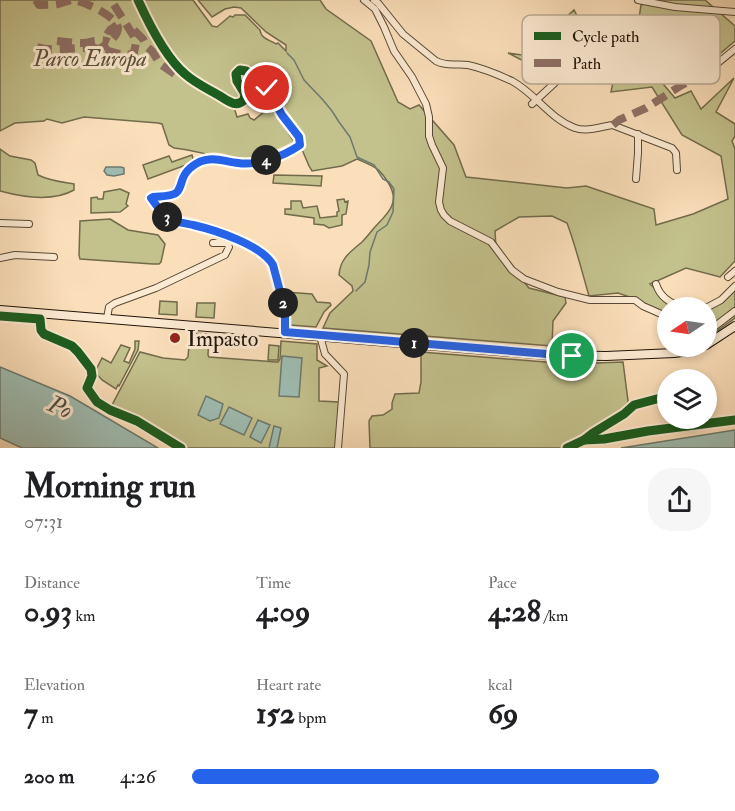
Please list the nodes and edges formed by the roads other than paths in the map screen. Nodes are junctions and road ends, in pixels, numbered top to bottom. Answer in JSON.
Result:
{"nodes":[{"id":1,"x":138,"y":0,"type":"edge"},
{"id":2,"x":364,"y":0,"type":"edge"},
{"id":3,"x":374,"y":0,"type":"edge"},
{"id":4,"x":638,"y":0,"type":"edge"},
{"id":5,"x":735,"y":14,"type":"edge"},
{"id":6,"x":735,"y":49,"type":"edge"},
{"id":7,"x":720,"y":60,"type":"edge"},
{"id":8,"x":554,"y":84,"type":"edge"},
{"id":9,"x":535,"y":102,"type":"junction"},
{"id":10,"x":638,"y":134,"type":"junction"},
{"id":11,"x":677,"y":170,"type":"dead end"},
{"id":12,"x":636,"y":179,"type":"dead end"},
{"id":13,"x":0,"y":223,"type":"edge"},
{"id":14,"x":28,"y":224,"type":"dead end"},
{"id":15,"x":213,"y":243,"type":"dead end"},
{"id":16,"x":54,"y":257,"type":"dead end"},
{"id":17,"x":0,"y":258,"type":"edge"},
{"id":18,"x":735,"y":271,"type":"edge"},
{"id":19,"x":728,"y":277,"type":"dead end"},
{"id":20,"x":656,"y":284,"type":"dead end"},
{"id":21,"x":735,"y":286,"type":"edge"},
{"id":22,"x":663,"y":297,"type":"edge"},
{"id":23,"x":717,"y":302,"type":"edge"},
{"id":24,"x":0,"y":310,"type":"edge"},
{"id":25,"x":735,"y":310,"type":"edge"},
{"id":26,"x":39,"y":313,"type":"junction"},
{"id":27,"x":657,"y":313,"type":"edge"},
{"id":28,"x":107,"y":318,"type":"junction"},
{"id":29,"x":717,"y":326,"type":"edge"},
{"id":30,"x":735,"y":326,"type":"edge"},
{"id":31,"x":285,"y":332,"type":"junction"},
{"id":32,"x":320,"y":336,"type":"junction"},
{"id":33,"x":717,"y":338,"type":"edge"},
{"id":34,"x":657,"y":351,"type":"edge"},
{"id":35,"x":91,"y":369,"type":"dead end"},
{"id":36,"x":338,"y":448,"type":"edge"}],
"edges":[{"from":1,"to":31,"type":"street"},
{"from":2,"to":27,"type":"street"},
{"from":3,"to":9,"type":"street"},
{"from":4,"to":5,"type":"street"},
{"from":6,"to":7,"type":"street"},
{"from":8,"to":9,"type":"street"},
{"from":9,"to":10,"type":"street"},
{"from":10,"to":11,"type":"street"},
{"from":10,"to":12,"type":"street"},
{"from":13,"to":14,"type":"street"},
{"from":15,"to":28,"type":"street"},
{"from":16,"to":17,"type":"street"},
{"from":18,"to":19,"type":"street"},
{"from":20,"to":22,"type":"street"},
{"from":21,"to":23,"type":"street"},
{"from":24,"to":26,"type":"main road"},
{"from":25,"to":29,"type":"street"},
{"from":26,"to":28,"type":"main road"},
{"from":26,"to":35,"type":"street"},
{"from":28,"to":31,"type":"main road"},
{"from":30,"to":33,"type":"main road"},
{"from":31,"to":32,"type":"main road"},
{"from":32,"to":34,"type":"main road"},
{"from":32,"to":36,"type":"street"}]}
